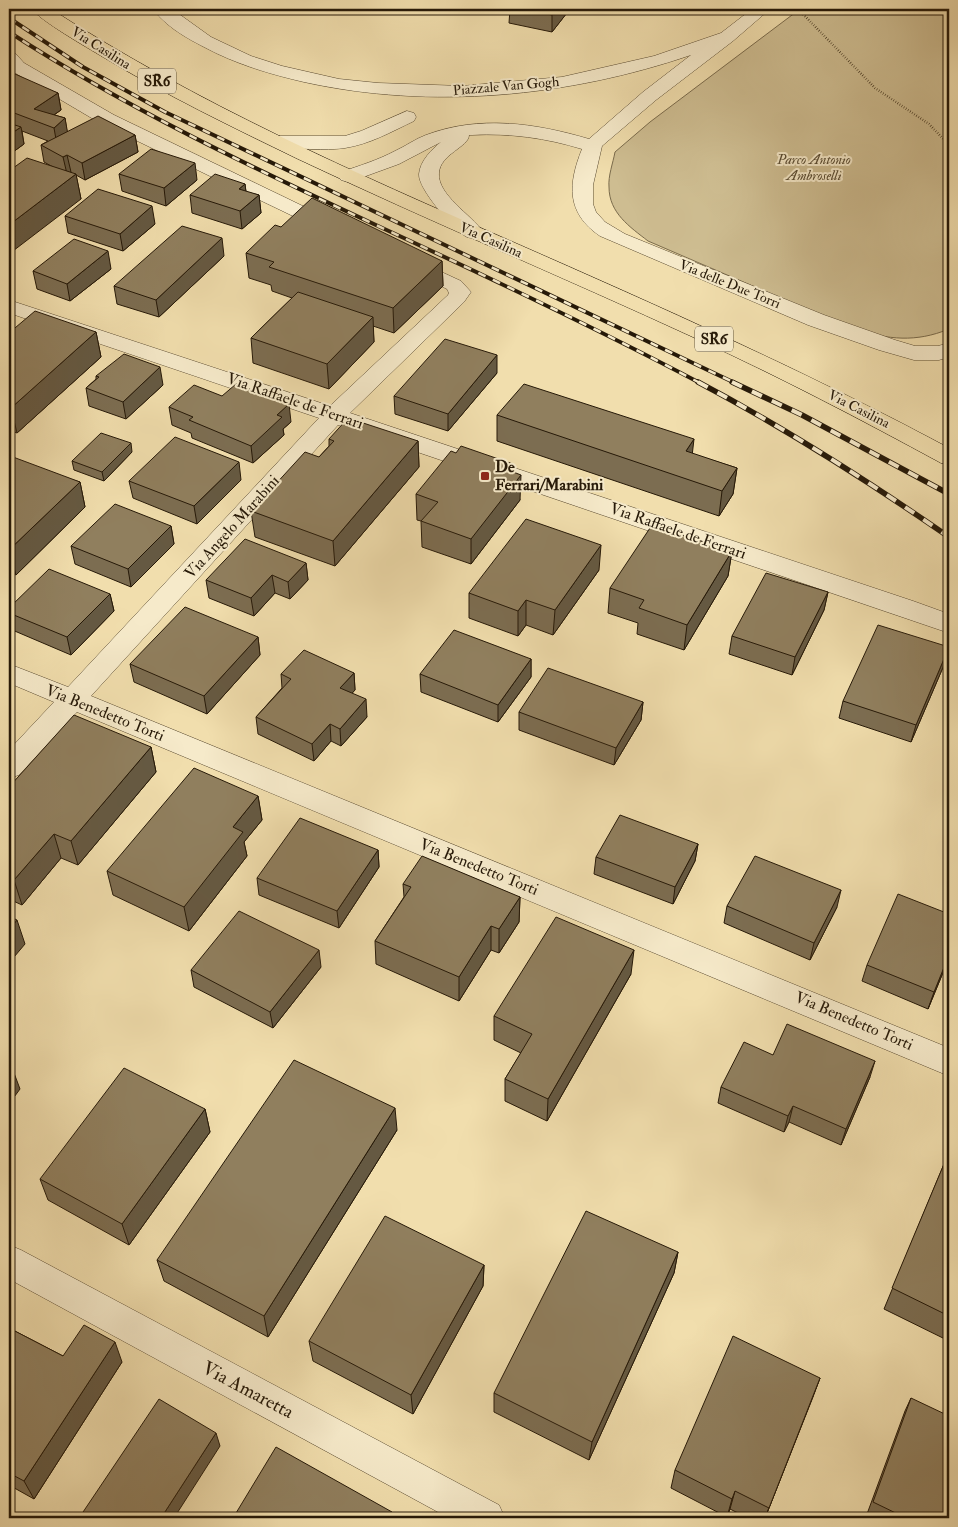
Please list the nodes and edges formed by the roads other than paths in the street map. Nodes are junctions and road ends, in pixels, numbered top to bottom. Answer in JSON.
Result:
{"nodes":[{"id":1,"x":40,"y":9,"type":"edge"},
{"id":2,"x":162,"y":9,"type":"edge"},
{"id":3,"x":762,"y":9,"type":"edge"},
{"id":4,"x":727,"y":37,"type":"junction"},
{"id":5,"x":12,"y":66,"type":"edge"},
{"id":6,"x":378,"y":89,"type":"junction"},
{"id":7,"x":407,"y":116,"type":"junction"},
{"id":8,"x":475,"y":130,"type":"junction"},
{"id":9,"x":570,"y":138,"type":"junction"},
{"id":10,"x":280,"y":142,"type":"junction"},
{"id":11,"x":594,"y":146,"type":"junction"},
{"id":12,"x":348,"y":176,"type":"junction"},
{"id":13,"x":473,"y":232,"type":"junction"},
{"id":14,"x":346,"y":234,"type":"edge"},
{"id":15,"x":394,"y":256,"type":"edge"},
{"id":16,"x":9,"y":306,"type":"edge"},
{"id":17,"x":949,"y":350,"type":"edge"},
{"id":18,"x":334,"y":414,"type":"junction"},
{"id":19,"x":949,"y":458,"type":"edge"},
{"id":20,"x":949,"y":624,"type":"edge"},
{"id":21,"x":9,"y":673,"type":"edge"},
{"id":22,"x":73,"y":701,"type":"junction"},
{"id":23,"x":9,"y":768,"type":"edge"},
{"id":24,"x":949,"y":1062,"type":"edge"},
{"id":25,"x":9,"y":1261,"type":"edge"},
{"id":26,"x":486,"y":1518,"type":"edge"}],
"edges":[{"from":1,"to":10,"type":"main road","name":"Via Casilina","number":"SR6"},
{"from":2,"to":6,"type":"street","name":"Piazzale Van Gogh"},
{"from":3,"to":4,"type":"street","name":"Piazzale Van Gogh"},
{"from":4,"to":6,"type":"street","name":"Piazzale Van Gogh"},
{"from":4,"to":11,"type":"street"},
{"from":5,"to":14,"type":"street"},
{"from":6,"to":7,"type":"street"},
{"from":6,"to":9,"type":"street"},
{"from":7,"to":10,"type":"street"},
{"from":7,"to":12,"type":"street"},
{"from":8,"to":9,"type":"street"},
{"from":8,"to":12,"type":"street"},
{"from":8,"to":13,"type":"street"},
{"from":9,"to":11,"type":"street"},
{"from":10,"to":12,"type":"main road","name":"Via Casilina","number":"SR6"},
{"from":11,"to":17,"type":"street","name":"Via delle Due Torri"},
{"from":12,"to":13,"type":"main road","name":"Via Casilina","number":"SR6"},
{"from":13,"to":19,"type":"main road","name":"Via Casilina","number":"SR6"},
{"from":15,"to":18,"type":"street","name":"Via Angelo Marabini"},
{"from":16,"to":18,"type":"street","name":"Via Raffaele de Ferrari"},
{"from":18,"to":20,"type":"street","name":"Via Raffaele de Ferrari"},
{"from":18,"to":22,"type":"street","name":"Via Angelo Marabini"},
{"from":21,"to":22,"type":"street","name":"Via Benedetto Torti"},
{"from":22,"to":23,"type":"street","name":"Via Angelo Marabini"},
{"from":22,"to":24,"type":"street","name":"Via Benedetto Torti"},
{"from":25,"to":26,"type":"street","name":"Via Amaretta"}]}
